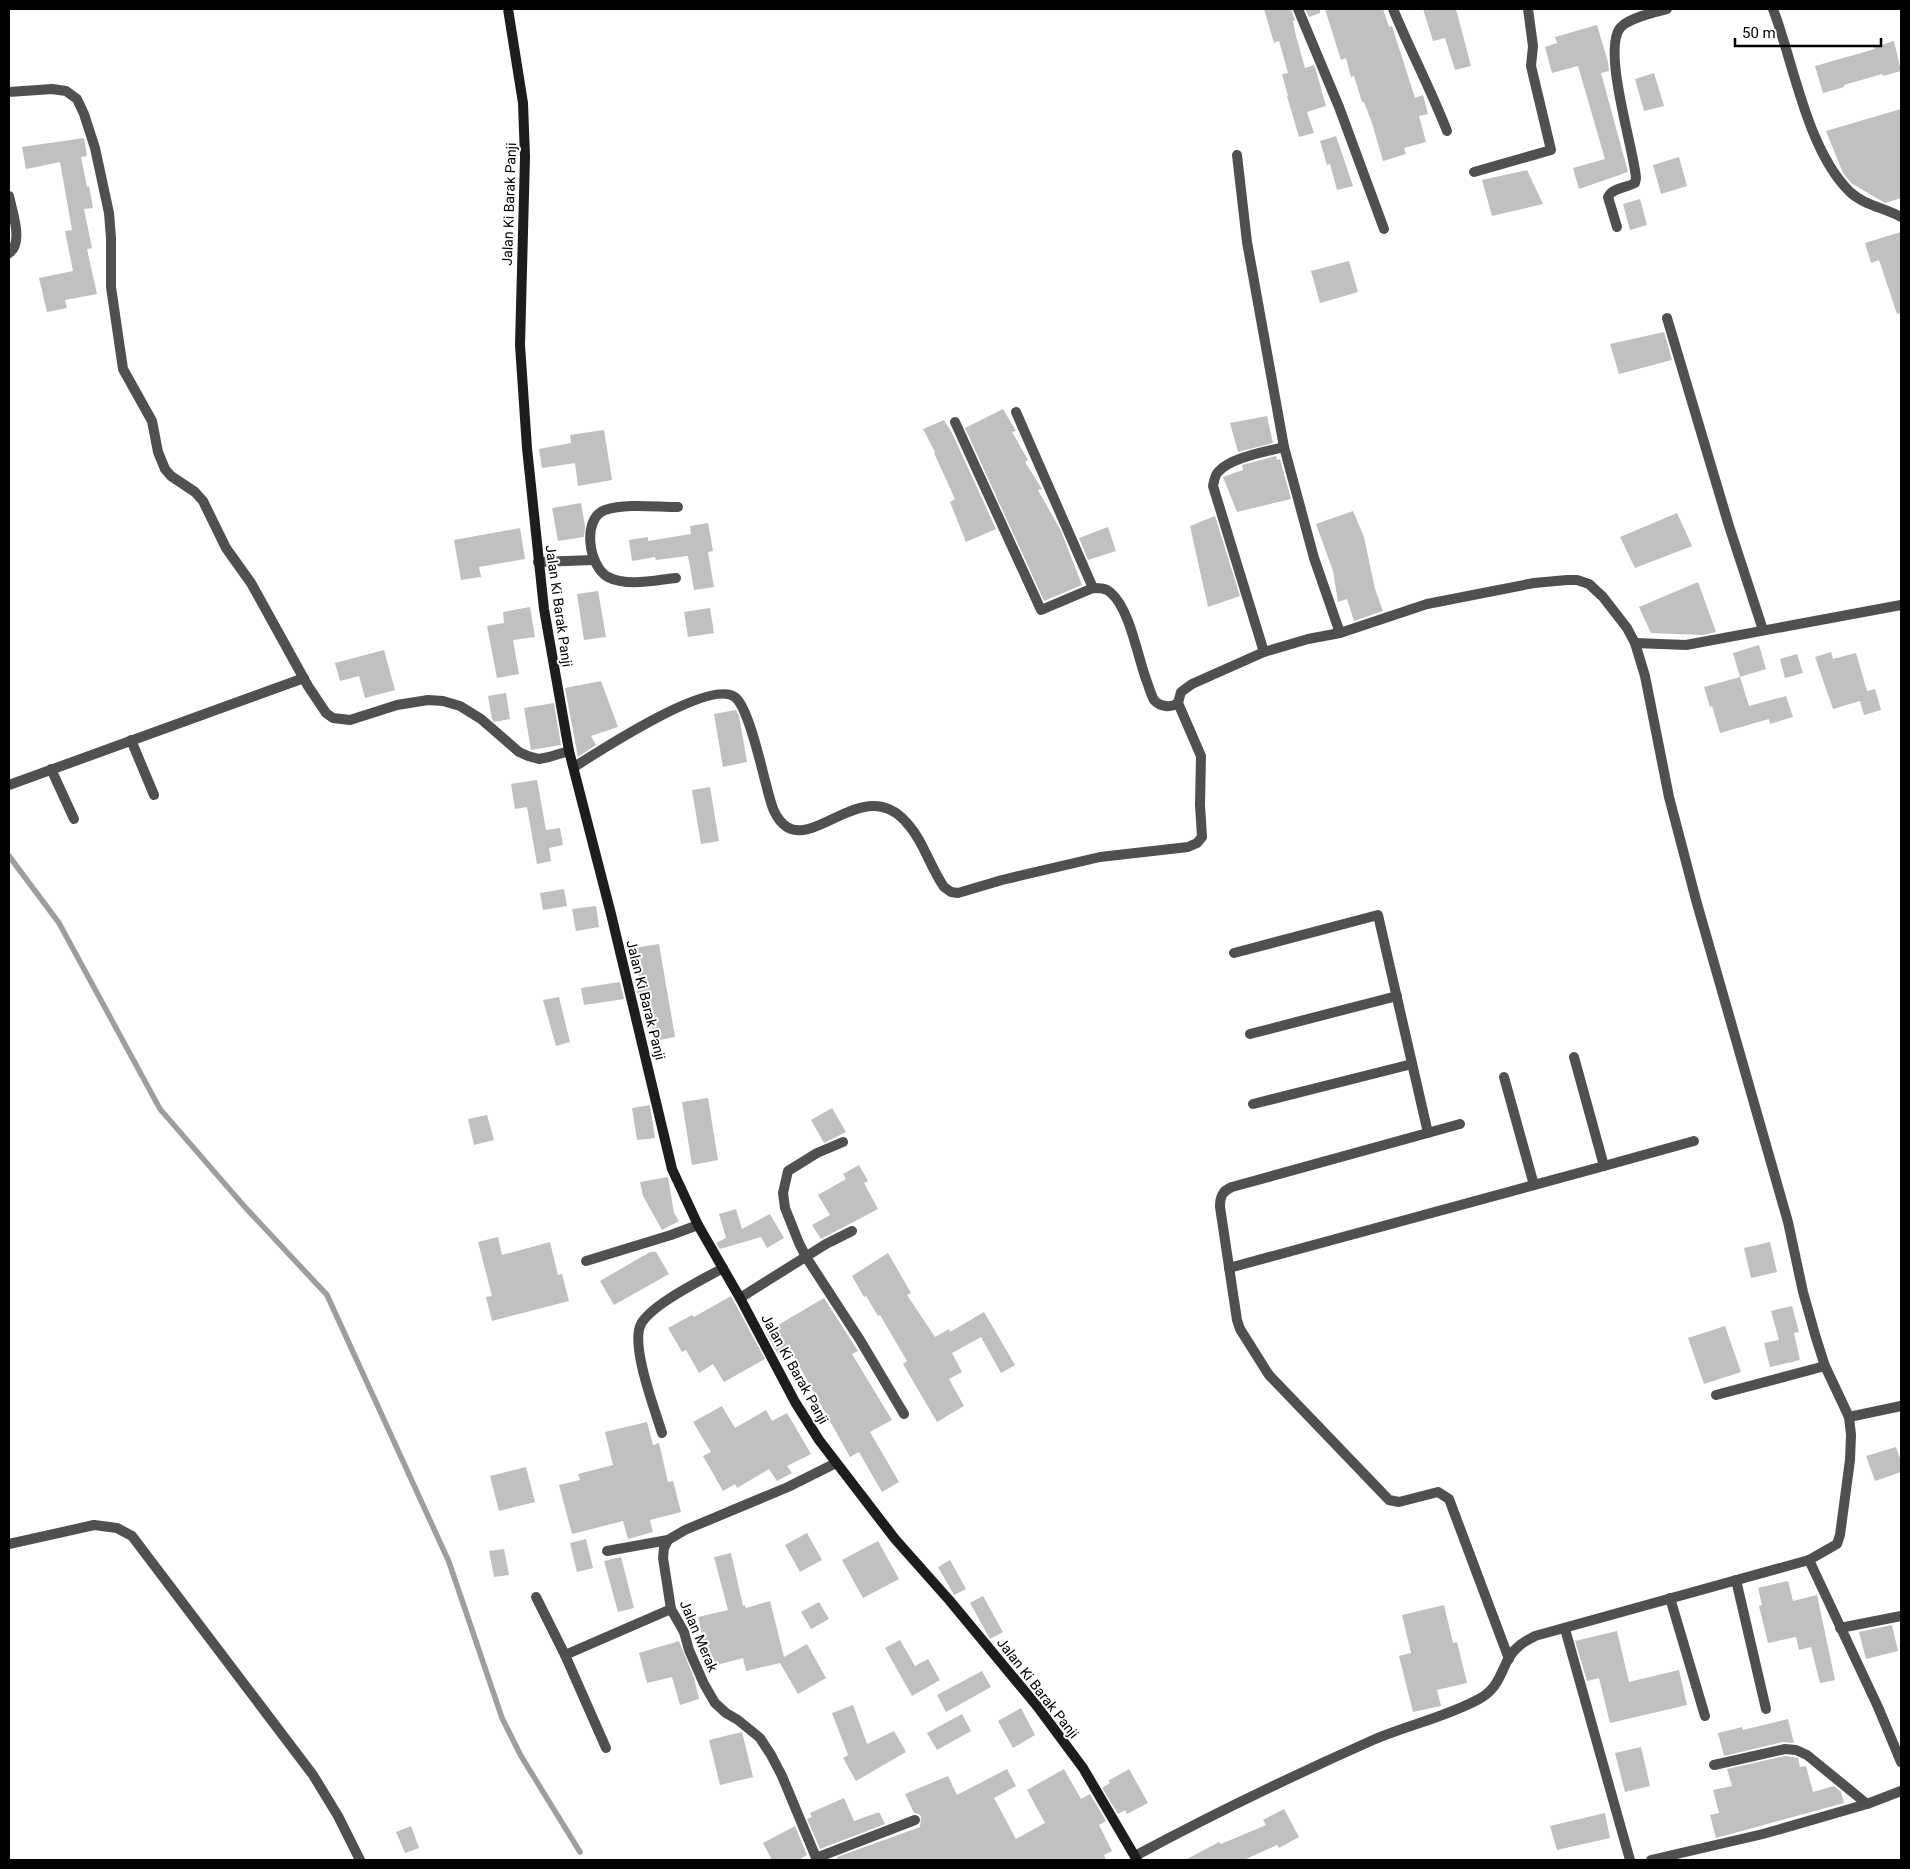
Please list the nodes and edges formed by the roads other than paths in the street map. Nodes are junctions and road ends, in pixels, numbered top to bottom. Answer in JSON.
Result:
{"nodes":[{"id":1,"x":508,"y":9,"type":"edge"},
{"id":2,"x":1298,"y":9,"type":"edge"},
{"id":3,"x":1394,"y":9,"type":"edge"},
{"id":4,"x":1528,"y":9,"type":"edge"},
{"id":5,"x":1667,"y":9,"type":"edge"},
{"id":6,"x":1774,"y":9,"type":"edge"},
{"id":7,"x":9,"y":92,"type":"edge"},
{"id":8,"x":1447,"y":131,"type":"dead end"},
{"id":9,"x":1237,"y":154,"type":"dead end"},
{"id":10,"x":1474,"y":172,"type":"dead end"},
{"id":11,"x":9,"y":196,"type":"edge"},
{"id":12,"x":1901,"y":217,"type":"edge"},
{"id":13,"x":1616,"y":227,"type":"dead end"},
{"id":14,"x":1384,"y":230,"type":"dead end"},
{"id":15,"x":9,"y":253,"type":"edge"},
{"id":16,"x":1667,"y":318,"type":"dead end"},
{"id":17,"x":1016,"y":412,"type":"dead end"},
{"id":18,"x":955,"y":422,"type":"dead end"},
{"id":19,"x":1284,"y":447,"type":"junction"},
{"id":20,"x":678,"y":507,"type":"dead end"},
{"id":21,"x":593,"y":560,"type":"junction"},
{"id":22,"x":538,"y":562,"type":"junction"},
{"id":23,"x":676,"y":578,"type":"dead end"},
{"id":24,"x":1093,"y":588,"type":"junction"},
{"id":25,"x":1901,"y":605,"type":"edge"},
{"id":26,"x":1763,"y":630,"type":"junction"},
{"id":27,"x":1340,"y":633,"type":"junction"},
{"id":28,"x":1635,"y":643,"type":"junction"},
{"id":29,"x":1264,"y":652,"type":"junction"},
{"id":30,"x":304,"y":678,"type":"junction"},
{"id":31,"x":1178,"y":703,"type":"junction"},
{"id":32,"x":131,"y":740,"type":"junction"},
{"id":33,"x":569,"y":751,"type":"junction"},
{"id":34,"x":574,"y":767,"type":"junction"},
{"id":35,"x":51,"y":769,"type":"junction"},
{"id":36,"x":9,"y":785,"type":"edge"},
{"id":37,"x":154,"y":795,"type":"dead end"},
{"id":38,"x":74,"y":819,"type":"dead end"},
{"id":39,"x":1234,"y":953,"type":"dead end"},
{"id":40,"x":1397,"y":996,"type":"junction"},
{"id":41,"x":1250,"y":1034,"type":"dead end"},
{"id":42,"x":1574,"y":1057,"type":"dead end"},
{"id":43,"x":1412,"y":1064,"type":"junction"},
{"id":44,"x":1504,"y":1077,"type":"dead end"},
{"id":45,"x":1253,"y":1104,"type":"dead end"},
{"id":46,"x":1460,"y":1124,"type":"dead end"},
{"id":47,"x":1428,"y":1133,"type":"junction"},
{"id":48,"x":843,"y":1142,"type":"dead end"},
{"id":49,"x":1694,"y":1142,"type":"dead end"},
{"id":50,"x":1604,"y":1166,"type":"junction"},
{"id":51,"x":1534,"y":1185,"type":"junction"},
{"id":52,"x":698,"y":1225,"type":"junction"},
{"id":53,"x":852,"y":1231,"type":"dead end"},
{"id":54,"x":806,"y":1257,"type":"junction"},
{"id":55,"x":586,"y":1262,"type":"dead end"},
{"id":56,"x":723,"y":1268,"type":"junction"},
{"id":57,"x":1229,"y":1268,"type":"junction"},
{"id":58,"x":740,"y":1298,"type":"junction"},
{"id":59,"x":1825,"y":1366,"type":"junction"},
{"id":60,"x":1716,"y":1395,"type":"dead end"},
{"id":61,"x":1901,"y":1406,"type":"edge"},
{"id":62,"x":904,"y":1414,"type":"dead end"},
{"id":63,"x":1849,"y":1417,"type":"junction"},
{"id":64,"x":662,"y":1433,"type":"dead end"},
{"id":65,"x":836,"y":1464,"type":"junction"},
{"id":66,"x":668,"y":1540,"type":"junction"},
{"id":67,"x":9,"y":1544,"type":"edge"},
{"id":68,"x":607,"y":1550,"type":"dead end"},
{"id":69,"x":1809,"y":1560,"type":"junction"},
{"id":70,"x":1736,"y":1580,"type":"junction"},
{"id":71,"x":536,"y":1597,"type":"dead end"},
{"id":72,"x":1670,"y":1598,"type":"junction"},
{"id":73,"x":670,"y":1609,"type":"junction"},
{"id":74,"x":1901,"y":1616,"type":"edge"},
{"id":75,"x":1565,"y":1628,"type":"junction"},
{"id":76,"x":1840,"y":1628,"type":"junction"},
{"id":77,"x":565,"y":1655,"type":"junction"},
{"id":78,"x":1509,"y":1659,"type":"junction"},
{"id":79,"x":1766,"y":1709,"type":"dead end"},
{"id":80,"x":1705,"y":1716,"type":"dead end"},
{"id":81,"x":606,"y":1748,"type":"dead end"},
{"id":82,"x":1901,"y":1762,"type":"edge"},
{"id":83,"x":1714,"y":1765,"type":"dead end"},
{"id":84,"x":1901,"y":1792,"type":"edge"},
{"id":85,"x":1867,"y":1804,"type":"junction"},
{"id":86,"x":915,"y":1820,"type":"dead end"},
{"id":87,"x":1136,"y":1858,"type":"edge"},
{"id":88,"x":817,"y":1859,"type":"edge"},
{"id":89,"x":360,"y":1860,"type":"edge"},
{"id":90,"x":1630,"y":1860,"type":"edge"},
{"id":91,"x":1651,"y":1860,"type":"edge"}],
"edges":[{"from":1,"to":22,"type":"street","name":"Jalan Ki Barak Panji"},
{"from":2,"to":14,"type":"street"},
{"from":3,"to":8,"type":"street"},
{"from":4,"to":10,"type":"street"},
{"from":5,"to":13,"type":"street"},
{"from":6,"to":12,"type":"street"},
{"from":7,"to":30,"type":"street"},
{"from":9,"to":19,"type":"street"},
{"from":11,"to":15,"type":"street"},
{"from":16,"to":26,"type":"street"},
{"from":17,"to":24,"type":"street"},
{"from":18,"to":24,"type":"street"},
{"from":19,"to":27,"type":"street"},
{"from":19,"to":29,"type":"street"},
{"from":20,"to":21,"type":"street"},
{"from":21,"to":22,"type":"street"},
{"from":21,"to":23,"type":"street"},
{"from":22,"to":33,"type":"street","name":"Jalan Ki Barak Panji"},
{"from":24,"to":31,"type":"street"},
{"from":25,"to":26,"type":"street"},
{"from":26,"to":28,"type":"street"},
{"from":27,"to":28,"type":"street"},
{"from":27,"to":29,"type":"street"},
{"from":28,"to":59,"type":"street"},
{"from":29,"to":31,"type":"street"},
{"from":30,"to":32,"type":"street"},
{"from":30,"to":33,"type":"street"},
{"from":31,"to":34,"type":"street"},
{"from":32,"to":35,"type":"street"},
{"from":32,"to":37,"type":"street"},
{"from":33,"to":34,"type":"street","name":"Jalan Ki Barak Panji"},
{"from":34,"to":52,"type":"street","name":"Jalan Ki Barak Panji"},
{"from":35,"to":36,"type":"street"},
{"from":35,"to":38,"type":"street"},
{"from":39,"to":40,"type":"street"},
{"from":40,"to":41,"type":"street"},
{"from":40,"to":43,"type":"street"},
{"from":42,"to":50,"type":"street"},
{"from":43,"to":45,"type":"street"},
{"from":43,"to":47,"type":"street"},
{"from":44,"to":51,"type":"street"},
{"from":46,"to":47,"type":"street"},
{"from":47,"to":57,"type":"street"},
{"from":48,"to":54,"type":"street"},
{"from":49,"to":50,"type":"street"},
{"from":50,"to":51,"type":"street"},
{"from":51,"to":57,"type":"street"},
{"from":52,"to":55,"type":"street"},
{"from":52,"to":56,"type":"street","name":"Jalan Ki Barak Panji"},
{"from":53,"to":54,"type":"street"},
{"from":54,"to":58,"type":"street"},
{"from":54,"to":62,"type":"street"},
{"from":56,"to":58,"type":"street","name":"Jalan Ki Barak Panji"},
{"from":56,"to":64,"type":"street"},
{"from":57,"to":78,"type":"street"},
{"from":58,"to":65,"type":"street","name":"Jalan Ki Barak Panji"},
{"from":59,"to":60,"type":"street"},
{"from":59,"to":63,"type":"street"},
{"from":61,"to":63,"type":"street"},
{"from":63,"to":69,"type":"street"},
{"from":65,"to":66,"type":"street"},
{"from":65,"to":87,"type":"street","name":"Jalan Ki Barak Panji"},
{"from":66,"to":68,"type":"street"},
{"from":66,"to":73,"type":"street","name":"Jalan Merak"},
{"from":67,"to":89,"type":"street"},
{"from":69,"to":70,"type":"street"},
{"from":69,"to":76,"type":"street"},
{"from":70,"to":72,"type":"street"},
{"from":70,"to":79,"type":"street"},
{"from":71,"to":77,"type":"street"},
{"from":72,"to":75,"type":"street"},
{"from":72,"to":80,"type":"street"},
{"from":73,"to":77,"type":"street"},
{"from":73,"to":88,"type":"street","name":"Jalan Merak"},
{"from":74,"to":76,"type":"street"},
{"from":75,"to":78,"type":"street"},
{"from":75,"to":90,"type":"street"},
{"from":76,"to":82,"type":"street"},
{"from":77,"to":81,"type":"street"},
{"from":78,"to":87,"type":"street"},
{"from":83,"to":85,"type":"street"},
{"from":84,"to":85,"type":"street"},
{"from":85,"to":91,"type":"street"},
{"from":86,"to":88,"type":"street"}]}
